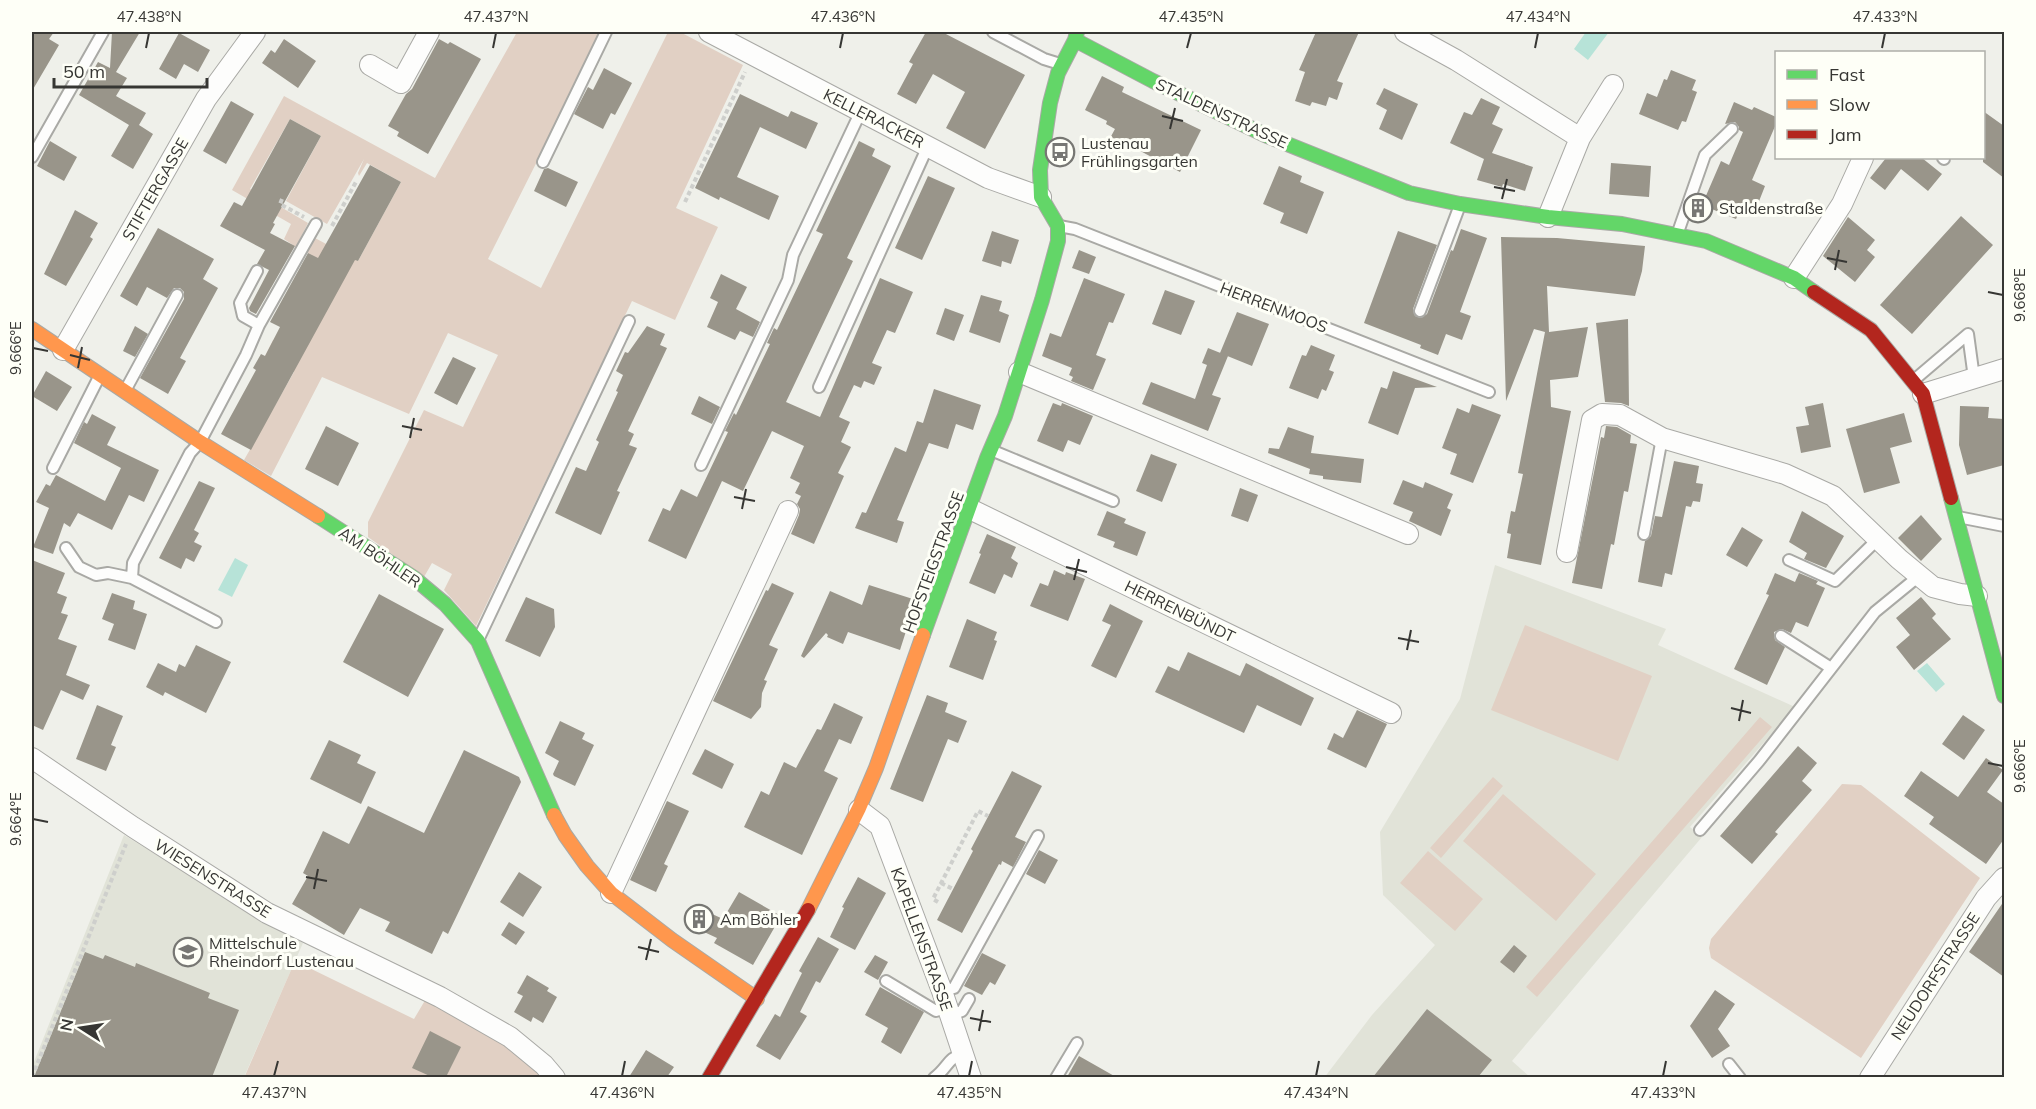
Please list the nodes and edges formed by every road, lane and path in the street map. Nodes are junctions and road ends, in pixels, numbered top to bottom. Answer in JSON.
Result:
{"nodes":[{"id":1,"x":103,"y":32,"type":"edge"},
{"id":2,"x":255,"y":32,"type":"edge"},
{"id":3,"x":429,"y":32,"type":"edge"},
{"id":4,"x":606,"y":32,"type":"edge"},
{"id":5,"x":709,"y":32,"type":"edge"},
{"id":6,"x":993,"y":32,"type":"edge"},
{"id":7,"x":1405,"y":32,"type":"edge"},
{"id":8,"x":1076,"y":36,"type":"edge"},
{"id":9,"x":753,"y":55,"type":"junction"},
{"id":10,"x":370,"y":65,"type":"dead end"},
{"id":11,"x":1063,"y":65,"type":"junction"},
{"id":12,"x":1613,"y":85,"type":"dead end"},
{"id":13,"x":861,"y":111,"type":"junction"},
{"id":14,"x":1732,"y":129,"type":"dead end"},
{"id":15,"x":1580,"y":138,"type":"junction"},
{"id":16,"x":928,"y":146,"type":"junction"},
{"id":17,"x":32,"y":157,"type":"edge"},
{"id":18,"x":1863,"y":159,"type":"edge"},
{"id":19,"x":543,"y":162,"type":"dead end"},
{"id":20,"x":357,"y":180,"type":"dead end"},
{"id":21,"x":1041,"y":197,"type":"junction"},
{"id":22,"x":282,"y":199,"type":"dead end"},
{"id":23,"x":685,"y":202,"type":"dead end"},
{"id":24,"x":1460,"y":204,"type":"junction"},
{"id":25,"x":1548,"y":218,"type":"junction"},
{"id":26,"x":1058,"y":226,"type":"junction"},
{"id":27,"x":314,"y":227,"type":"junction"},
{"id":28,"x":1677,"y":235,"type":"junction"},
{"id":29,"x":257,"y":271,"type":"dead end"},
{"id":30,"x":1794,"y":278,"type":"junction"},
{"id":31,"x":177,"y":294,"type":"dead end"},
{"id":32,"x":1420,"y":311,"type":"dead end"},
{"id":33,"x":629,"y":321,"type":"dead end"},
{"id":34,"x":259,"y":325,"type":"junction"},
{"id":35,"x":32,"y":329,"type":"edge"},
{"id":36,"x":63,"y":350,"type":"junction"},
{"id":37,"x":2004,"y":369,"type":"edge"},
{"id":38,"x":1020,"y":372,"type":"junction"},
{"id":39,"x":100,"y":376,"type":"junction"},
{"id":40,"x":1974,"y":378,"type":"junction"},
{"id":41,"x":819,"y":387,"type":"dead end"},
{"id":42,"x":1917,"y":387,"type":"junction"},
{"id":43,"x":124,"y":392,"type":"junction"},
{"id":44,"x":1489,"y":392,"type":"dead end"},
{"id":45,"x":1662,"y":438,"type":"junction"},
{"id":46,"x":200,"y":442,"type":"junction"},
{"id":47,"x":991,"y":449,"type":"junction"},
{"id":48,"x":701,"y":465,"type":"dead end"},
{"id":49,"x":53,"y":468,"type":"dead end"},
{"id":50,"x":1113,"y":501,"type":"dead end"},
{"id":51,"x":969,"y":509,"type":"junction"},
{"id":52,"x":788,"y":511,"type":"dead end"},
{"id":53,"x":1955,"y":516,"type":"junction"},
{"id":54,"x":2004,"y":526,"type":"edge"},
{"id":55,"x":1408,"y":534,"type":"dead end"},
{"id":56,"x":1644,"y":534,"type":"dead end"},
{"id":57,"x":1878,"y":539,"type":"junction"},
{"id":58,"x":66,"y":548,"type":"dead end"},
{"id":59,"x":1567,"y":552,"type":"dead end"},
{"id":60,"x":1789,"y":560,"type":"dead end"},
{"id":61,"x":1919,"y":576,"type":"junction"},
{"id":62,"x":132,"y":578,"type":"junction"},
{"id":63,"x":1977,"y":596,"type":"junction"},
{"id":64,"x":216,"y":622,"type":"dead end"},
{"id":65,"x":1780,"y":636,"type":"dead end"},
{"id":66,"x":478,"y":641,"type":"junction"},
{"id":67,"x":1831,"y":668,"type":"junction"},
{"id":68,"x":2004,"y":696,"type":"edge"},
{"id":69,"x":1390,"y":713,"type":"dead end"},
{"id":70,"x":32,"y":758,"type":"edge"},
{"id":71,"x":859,"y":810,"type":"junction"},
{"id":72,"x":988,"y":816,"type":"dead end"},
{"id":73,"x":132,"y":827,"type":"junction"},
{"id":74,"x":1700,"y":830,"type":"dead end"},
{"id":75,"x":1038,"y":836,"type":"dead end"},
{"id":76,"x":2004,"y":878,"type":"edge"},
{"id":77,"x":941,"y":883,"type":"junction"},
{"id":78,"x":953,"y":889,"type":"dead end"},
{"id":79,"x":611,"y":893,"type":"junction"},
{"id":80,"x":938,"y":902,"type":"dead end"},
{"id":81,"x":886,"y":981,"type":"dead end"},
{"id":82,"x":758,"y":999,"type":"junction"},
{"id":83,"x":969,"y":999,"type":"dead end"},
{"id":84,"x":947,"y":1004,"type":"junction"},
{"id":85,"x":1077,"y":1043,"type":"dead end"},
{"id":86,"x":964,"y":1053,"type":"junction"},
{"id":87,"x":1729,"y":1064,"type":"dead end"},
{"id":88,"x":967,"y":1076,"type":"edge"},
{"id":89,"x":32,"y":1077,"type":"edge"},
{"id":90,"x":555,"y":1077,"type":"edge"},
{"id":91,"x":710,"y":1077,"type":"edge"},
{"id":92,"x":934,"y":1077,"type":"edge"},
{"id":93,"x":1056,"y":1077,"type":"edge"},
{"id":94,"x":1740,"y":1077,"type":"edge"},
{"id":95,"x":1870,"y":1077,"type":"edge"}],
"edges":[{"from":1,"to":17,"type":"lane"},
{"from":2,"to":36,"type":"street","name":"STIFTERGASSE"},
{"from":3,"to":10,"type":"street"},
{"from":4,"to":19,"type":"lane"},
{"from":5,"to":9,"type":"street","name":"KELLERACKER"},
{"from":6,"to":11,"type":"lane"},
{"from":7,"to":15,"type":"street"},
{"from":8,"to":11,"type":"street"},
{"from":8,"to":24,"type":"street","name":"STALDENSTRASSE"},
{"from":9,"to":13,"type":"street","name":"KELLERACKER"},
{"from":9,"to":23,"type":"path"},
{"from":11,"to":21,"type":"street"},
{"from":12,"to":15,"type":"street"},
{"from":13,"to":16,"type":"street","name":"KELLERACKER"},
{"from":13,"to":48,"type":"lane"},
{"from":14,"to":28,"type":"lane"},
{"from":15,"to":25,"type":"street"},
{"from":16,"to":21,"type":"street","name":"KELLERACKER"},
{"from":16,"to":41,"type":"lane"},
{"from":18,"to":30,"type":"street"},
{"from":20,"to":27,"type":"path"},
{"from":21,"to":26,"type":"street"},
{"from":22,"to":27,"type":"path"},
{"from":24,"to":25,"type":"street","name":"STALDENSTRASSE"},
{"from":24,"to":32,"type":"lane"},
{"from":25,"to":28,"type":"street","name":"STALDENSTRASSE"},
{"from":26,"to":38,"type":"street","name":"HOFSTEIGSTRASSE"},
{"from":26,"to":44,"type":"lane","name":"HERRENMOOS"},
{"from":27,"to":34,"type":"lane"},
{"from":28,"to":30,"type":"street","name":"STALDENSTRASSE"},
{"from":29,"to":34,"type":"lane"},
{"from":30,"to":42,"type":"street","name":"STALDENSTRASSE"},
{"from":31,"to":43,"type":"lane"},
{"from":33,"to":66,"type":"lane"},
{"from":34,"to":46,"type":"lane"},
{"from":35,"to":36,"type":"street","name":"AM BÖHLER"},
{"from":36,"to":39,"type":"street","name":"AM BÖHLER"},
{"from":37,"to":40,"type":"street"},
{"from":38,"to":47,"type":"street","name":"HOFSTEIGSTRASSE"},
{"from":38,"to":55,"type":"street"},
{"from":39,"to":43,"type":"street","name":"AM BÖHLER"},
{"from":39,"to":49,"type":"lane"},
{"from":40,"to":42,"type":"street"},
{"from":40,"to":42,"type":"lane"},
{"from":42,"to":53,"type":"street","name":"STALDENSTRASSE"},
{"from":43,"to":46,"type":"street","name":"AM BÖHLER"},
{"from":45,"to":56,"type":"lane"},
{"from":45,"to":57,"type":"street"},
{"from":45,"to":59,"type":"street"},
{"from":46,"to":62,"type":"lane"},
{"from":46,"to":66,"type":"street","name":"AM BÖHLER"},
{"from":47,"to":50,"type":"lane"},
{"from":47,"to":51,"type":"street","name":"HOFSTEIGSTRASSE"},
{"from":51,"to":69,"type":"street","name":"HERRENBÜNDT"},
{"from":51,"to":71,"type":"street","name":"HOFSTEIGSTRASSE"},
{"from":52,"to":79,"type":"street"},
{"from":53,"to":54,"type":"lane"},
{"from":53,"to":63,"type":"street","name":"STALDENSTRASSE"},
{"from":57,"to":60,"type":"lane"},
{"from":57,"to":61,"type":"street"},
{"from":58,"to":62,"type":"lane"},
{"from":61,"to":63,"type":"street"},
{"from":61,"to":67,"type":"lane"},
{"from":62,"to":64,"type":"lane"},
{"from":63,"to":68,"type":"street","name":"STALDENSTRASSE"},
{"from":65,"to":67,"type":"lane"},
{"from":66,"to":79,"type":"street","name":"AM BÖHLER"},
{"from":67,"to":74,"type":"lane"},
{"from":70,"to":73,"type":"street","name":"WIESENSTRASSE"},
{"from":71,"to":82,"type":"street","name":"HOFSTEIGSTRASSE"},
{"from":71,"to":84,"type":"street","name":"KAPELLENSTRASSE"},
{"from":72,"to":77,"type":"path"},
{"from":73,"to":89,"type":"path"},
{"from":73,"to":90,"type":"street","name":"WIESENSTRASSE"},
{"from":75,"to":84,"type":"lane"},
{"from":76,"to":95,"type":"street","name":"NEUDORFSTRASSE"},
{"from":77,"to":78,"type":"path"},
{"from":77,"to":80,"type":"path"},
{"from":79,"to":82,"type":"street","name":"AM BÖHLER"},
{"from":81,"to":84,"type":"lane"},
{"from":82,"to":91,"type":"street","name":"HOFSTEIGSTRASSE"},
{"from":83,"to":84,"type":"lane"},
{"from":84,"to":86,"type":"street","name":"KAPELLENSTRASSE"},
{"from":85,"to":93,"type":"lane"},
{"from":86,"to":88,"type":"street","name":"KAPELLENSTRASSE"},
{"from":86,"to":92,"type":"lane"},
{"from":87,"to":94,"type":"lane"}]}
